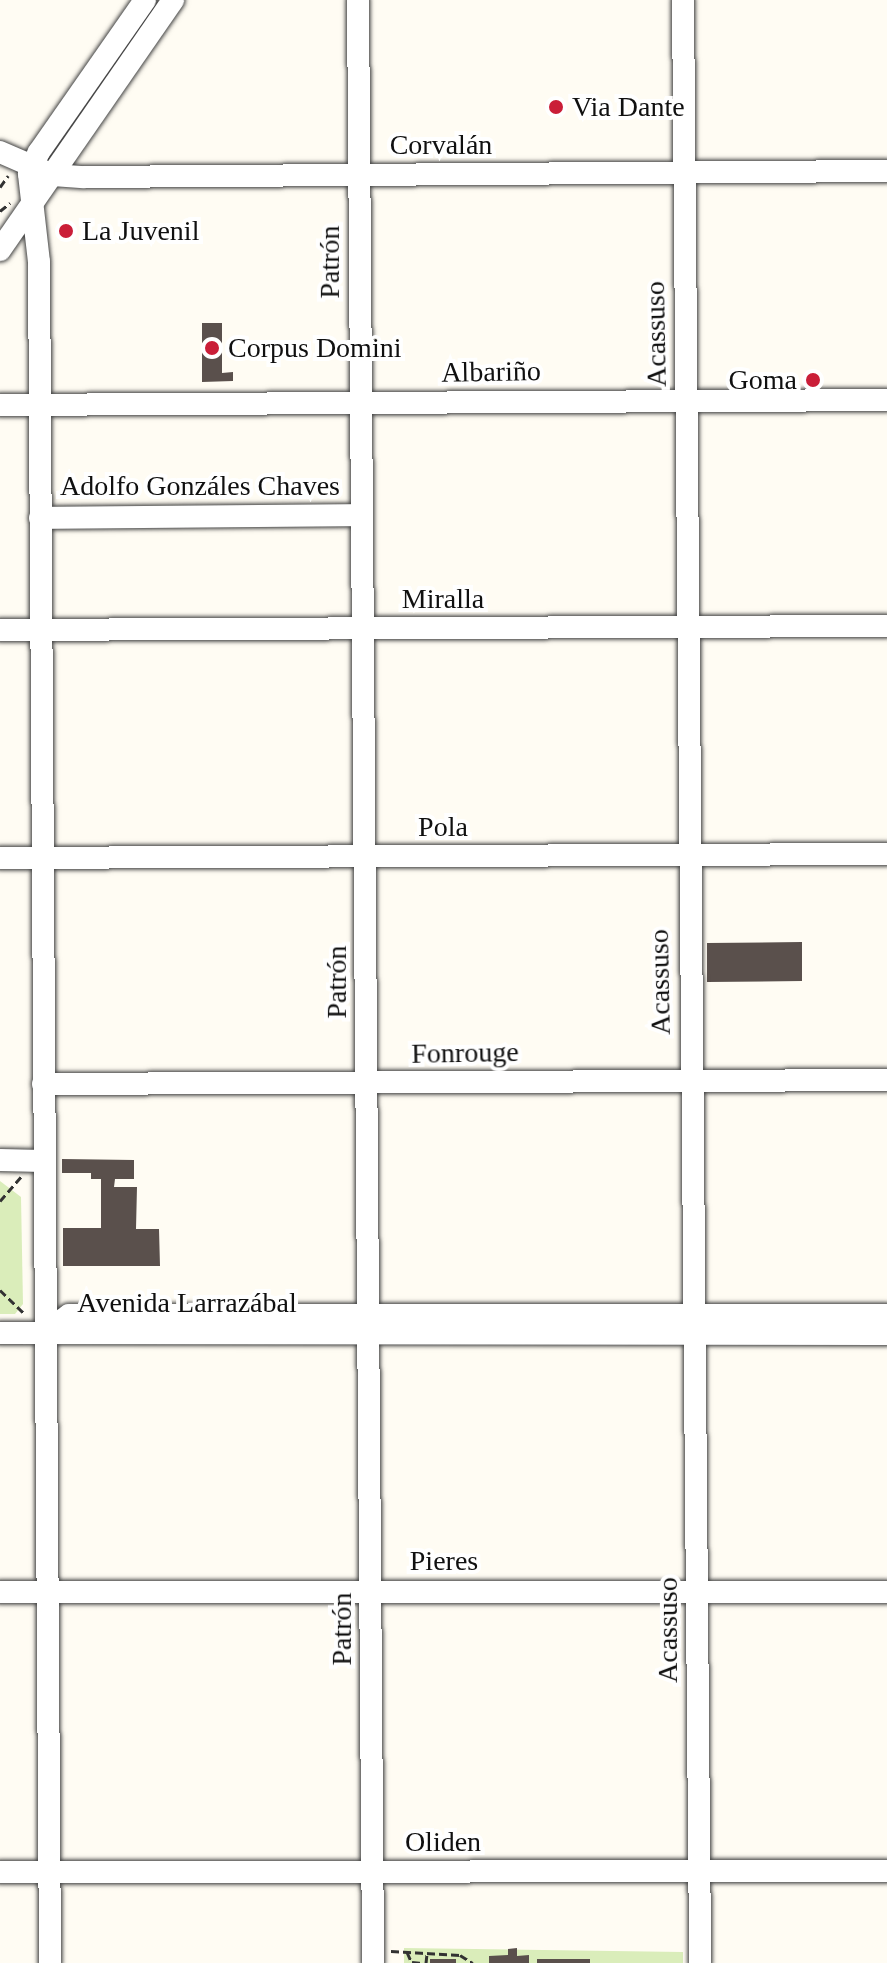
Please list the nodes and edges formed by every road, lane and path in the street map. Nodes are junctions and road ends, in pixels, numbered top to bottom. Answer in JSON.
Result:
{"nodes":[{"id":1,"x":145,"y":0,"type":"edge"},
{"id":2,"x":173,"y":0,"type":"edge"},
{"id":3,"x":358,"y":0,"type":"edge"},
{"id":4,"x":683,"y":0,"type":"edge"},
{"id":5,"x":70,"y":149,"type":"junction"},
{"id":6,"x":0,"y":152,"type":"edge"},
{"id":7,"x":30,"y":168,"type":"junction"},
{"id":8,"x":887,"y":171,"type":"edge"},
{"id":9,"x":684,"y":173,"type":"junction"},
{"id":10,"x":53,"y":175,"type":"junction"},
{"id":11,"x":359,"y":175,"type":"junction"},
{"id":12,"x":81,"y":177,"type":"junction"},
{"id":13,"x":32,"y":205,"type":"junction"},
{"id":14,"x":3,"y":246,"type":"edge"},
{"id":15,"x":38,"y":249,"type":"junction"},
{"id":16,"x":687,"y":400,"type":"junction"},
{"id":17,"x":887,"y":400,"type":"edge"},
{"id":18,"x":361,"y":403,"type":"junction"},
{"id":19,"x":0,"y":405,"type":"edge"},
{"id":20,"x":38,"y":406,"type":"junction"},
{"id":21,"x":362,"y":515,"type":"junction"},
{"id":22,"x":40,"y":518,"type":"junction"},
{"id":23,"x":887,"y":626,"type":"edge"},
{"id":24,"x":688,"y":627,"type":"junction"},
{"id":25,"x":364,"y":629,"type":"junction"},
{"id":26,"x":0,"y":630,"type":"edge"},
{"id":27,"x":39,"y":630,"type":"junction"},
{"id":28,"x":887,"y":854,"type":"edge"},
{"id":29,"x":689,"y":855,"type":"junction"},
{"id":30,"x":366,"y":857,"type":"junction"},
{"id":31,"x":0,"y":858,"type":"edge"},
{"id":32,"x":41,"y":858,"type":"junction"},
{"id":33,"x":887,"y":1080,"type":"edge"},
{"id":34,"x":691,"y":1081,"type":"junction"},
{"id":35,"x":43,"y":1084,"type":"junction"},
{"id":36,"x":367,"y":1084,"type":"junction"},
{"id":37,"x":0,"y":1160,"type":"edge"},
{"id":38,"x":43,"y":1161,"type":"junction"},
{"id":39,"x":887,"y":1315,"type":"edge"},
{"id":40,"x":369,"y":1325,"type":"junction"},
{"id":41,"x":694,"y":1325,"type":"junction"},
{"id":42,"x":45,"y":1332,"type":"junction"},
{"id":43,"x":0,"y":1333,"type":"edge"},
{"id":44,"x":887,"y":1334,"type":"edge"},
{"id":45,"x":372,"y":1591,"type":"junction"},
{"id":46,"x":697,"y":1591,"type":"junction"},
{"id":47,"x":0,"y":1592,"type":"edge"},
{"id":48,"x":47,"y":1592,"type":"junction"},
{"id":49,"x":887,"y":1592,"type":"edge"},
{"id":50,"x":700,"y":1871,"type":"junction"},
{"id":51,"x":887,"y":1871,"type":"edge"},
{"id":52,"x":0,"y":1872,"type":"edge"},
{"id":53,"x":50,"y":1872,"type":"junction"},
{"id":54,"x":371,"y":1872,"type":"junction"},
{"id":55,"x":407,"y":1952,"type":"junction"},
{"id":56,"x":427,"y":1954,"type":"junction"},
{"id":57,"x":460,"y":1955,"type":"junction"},
{"id":58,"x":373,"y":1956,"type":"edge"},
{"id":59,"x":50,"y":1963,"type":"edge"},
{"id":60,"x":412,"y":1963,"type":"edge"},
{"id":61,"x":424,"y":1963,"type":"edge"},
{"id":62,"x":459,"y":1963,"type":"edge"},
{"id":63,"x":473,"y":1963,"type":"edge"},
{"id":64,"x":700,"y":1963,"type":"edge"}],
"edges":[{"from":1,"to":7,"type":"street"},
{"from":2,"to":5,"type":"street"},
{"from":3,"to":11,"type":"street","name":"Patrón"},
{"from":4,"to":9,"type":"street","name":"Acassuso"},
{"from":5,"to":10,"type":"street"},
{"from":5,"to":12,"type":"street"},
{"from":6,"to":7,"type":"street","name":"Corvalán"},
{"from":7,"to":10,"type":"street","name":"Corvalán"},
{"from":7,"to":13,"type":"street"},
{"from":8,"to":9,"type":"street","name":"Corvalán"},
{"from":9,"to":11,"type":"street","name":"Corvalán"},
{"from":9,"to":16,"type":"street","name":"Acassuso"},
{"from":10,"to":12,"type":"street","name":"Corvalán"},
{"from":10,"to":13,"type":"street"},
{"from":11,"to":12,"type":"street","name":"Corvalán"},
{"from":11,"to":18,"type":"street","name":"Patrón"},
{"from":13,"to":14,"type":"street"},
{"from":13,"to":15,"type":"street"},
{"from":14,"to":15,"type":"street"},
{"from":15,"to":20,"type":"street"},
{"from":16,"to":17,"type":"street","name":"Albariño"},
{"from":16,"to":18,"type":"street","name":"Albariño"},
{"from":16,"to":24,"type":"street","name":"Acassuso"},
{"from":18,"to":20,"type":"street","name":"Albariño"},
{"from":18,"to":21,"type":"street","name":"Patrón"},
{"from":19,"to":20,"type":"street","name":"Albariño"},
{"from":20,"to":22,"type":"street"},
{"from":21,"to":22,"type":"street","name":"Adolfo Gonzáles Chaves"},
{"from":21,"to":25,"type":"street","name":"Patrón"},
{"from":22,"to":27,"type":"street"},
{"from":23,"to":24,"type":"street","name":"Miralla"},
{"from":24,"to":25,"type":"street","name":"Miralla"},
{"from":24,"to":29,"type":"street","name":"Acassuso"},
{"from":25,"to":27,"type":"street","name":"Miralla"},
{"from":25,"to":30,"type":"street","name":"Patrón"},
{"from":26,"to":27,"type":"street","name":"Miralla"},
{"from":27,"to":32,"type":"street"},
{"from":28,"to":29,"type":"street","name":"Pola"},
{"from":29,"to":30,"type":"street","name":"Pola"},
{"from":29,"to":34,"type":"street","name":"Acassuso"},
{"from":30,"to":32,"type":"street","name":"Pola"},
{"from":30,"to":36,"type":"street","name":"Patrón"},
{"from":31,"to":32,"type":"street","name":"Pola"},
{"from":32,"to":35,"type":"street"},
{"from":33,"to":34,"type":"street","name":"Fonrouge"},
{"from":34,"to":36,"type":"street","name":"Fonrouge"},
{"from":34,"to":41,"type":"street","name":"Acassuso"},
{"from":35,"to":36,"type":"street","name":"Fonrouge"},
{"from":35,"to":38,"type":"street"},
{"from":36,"to":40,"type":"street","name":"Patrón"},
{"from":37,"to":38,"type":"street"},
{"from":38,"to":42,"type":"street"},
{"from":39,"to":41,"type":"street","name":"Avenida Larrazábal"},
{"from":40,"to":41,"type":"street","name":"Avenida Larrazábal"},
{"from":40,"to":42,"type":"street","name":"Avenida Larrazábal"},
{"from":40,"to":45,"type":"street","name":"Patrón"},
{"from":41,"to":44,"type":"street","name":"Avenida Larrazábal"},
{"from":41,"to":46,"type":"street","name":"Acassuso"},
{"from":42,"to":43,"type":"street","name":"Avenida Larrazábal"},
{"from":42,"to":48,"type":"street"},
{"from":45,"to":46,"type":"street","name":"Pieres"},
{"from":45,"to":48,"type":"street","name":"Pieres"},
{"from":45,"to":54,"type":"street","name":"Patrón"},
{"from":46,"to":49,"type":"street","name":"Pieres"},
{"from":46,"to":50,"type":"street","name":"Acassuso"},
{"from":47,"to":48,"type":"street","name":"Pieres"},
{"from":48,"to":53,"type":"street"},
{"from":50,"to":51,"type":"street","name":"Oliden"},
{"from":50,"to":54,"type":"street","name":"Oliden"},
{"from":50,"to":64,"type":"street","name":"Acassuso"},
{"from":52,"to":53,"type":"street","name":"Oliden"},
{"from":53,"to":54,"type":"street","name":"Oliden"},
{"from":53,"to":59,"type":"street"},
{"from":54,"to":58,"type":"street","name":"Patrón"},
{"from":55,"to":56,"type":"path"},
{"from":55,"to":58,"type":"path"},
{"from":55,"to":60,"type":"path"},
{"from":56,"to":57,"type":"path"},
{"from":56,"to":61,"type":"path"},
{"from":57,"to":62,"type":"path"},
{"from":57,"to":63,"type":"path"},
{"from":60,"to":61,"type":"path"}]}
